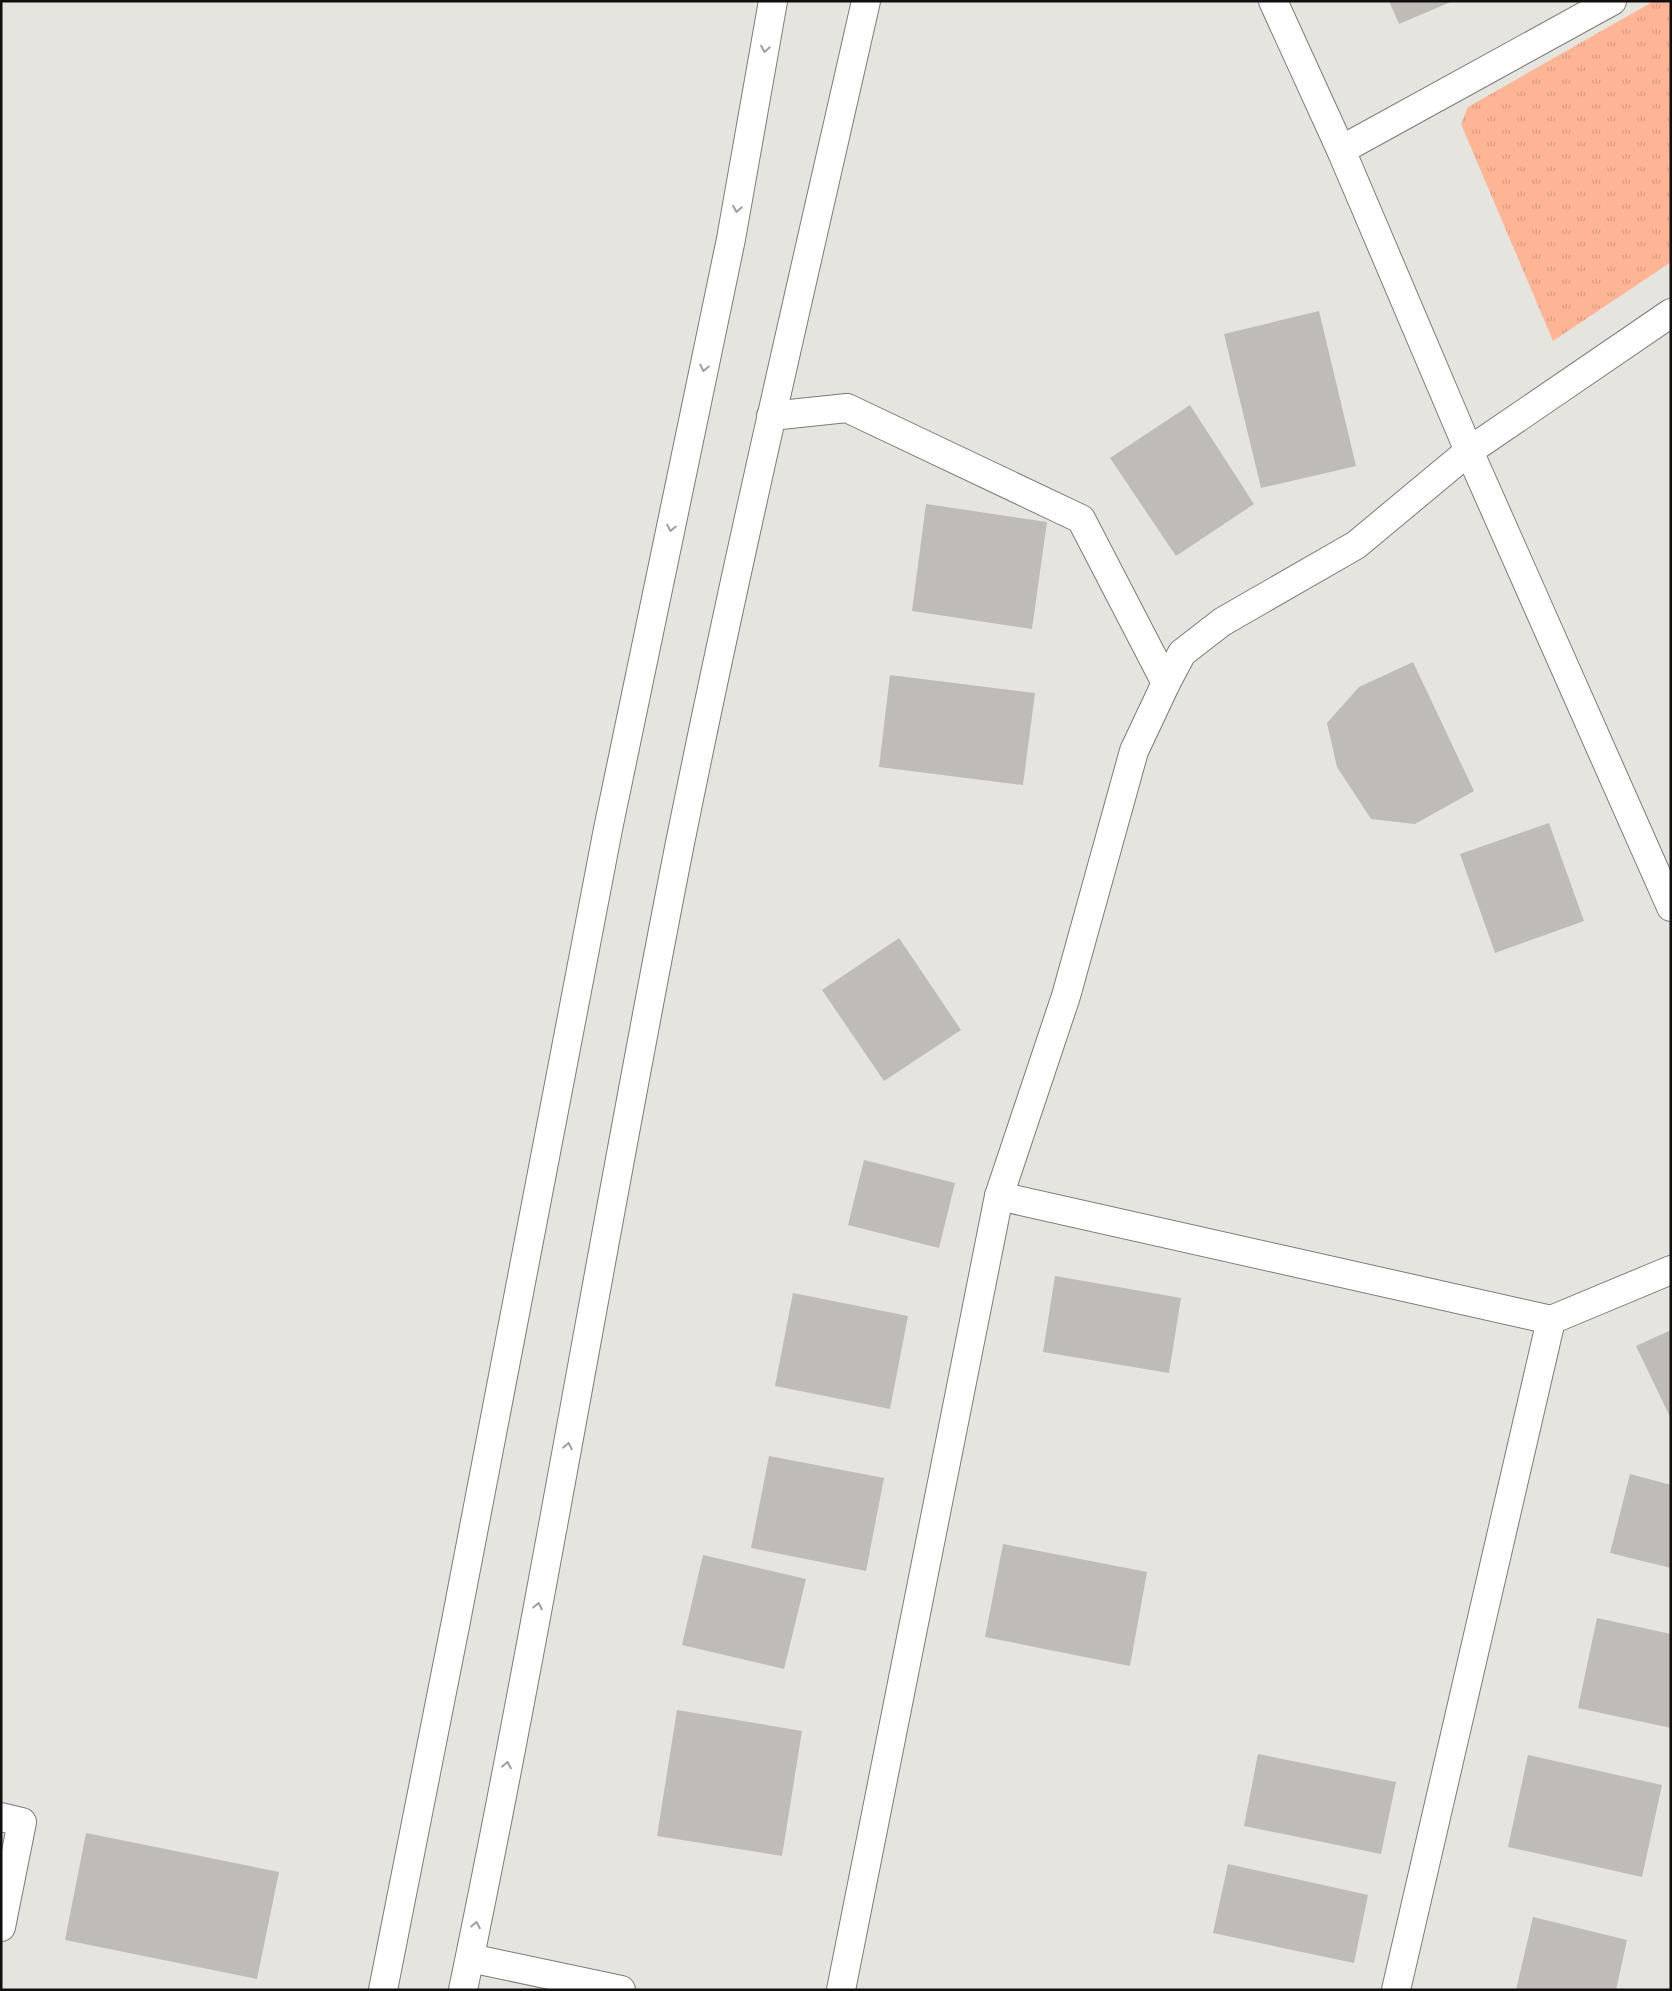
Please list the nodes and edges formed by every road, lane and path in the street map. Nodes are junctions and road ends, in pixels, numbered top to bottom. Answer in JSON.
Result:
{"nodes":[{"id":1,"x":774,"y":1,"type":"edge"},
{"id":2,"x":866,"y":1,"type":"edge"},
{"id":3,"x":1273,"y":1,"type":"edge"},
{"id":4,"x":1612,"y":1,"type":"edge"},
{"id":5,"x":1341,"y":150,"type":"junction"},
{"id":6,"x":1671,"y":313,"type":"edge"},
{"id":7,"x":771,"y":416,"type":"junction"},
{"id":8,"x":1469,"y":451,"type":"junction"},
{"id":9,"x":1166,"y":683,"type":"junction"},
{"id":10,"x":1671,"y":907,"type":"edge"},
{"id":11,"x":999,"y":1196,"type":"junction"},
{"id":12,"x":1671,"y":1270,"type":"edge"},
{"id":13,"x":1552,"y":1320,"type":"junction"},
{"id":14,"x":1,"y":1817,"type":"edge"},
{"id":15,"x":1,"y":1927,"type":"edge"},
{"id":16,"x":470,"y":1958,"type":"junction"},
{"id":17,"x":383,"y":1990,"type":"edge"},
{"id":18,"x":463,"y":1990,"type":"edge"},
{"id":19,"x":621,"y":1990,"type":"edge"},
{"id":20,"x":841,"y":1990,"type":"edge"},
{"id":21,"x":1396,"y":1990,"type":"edge"}],
"edges":[{"from":1,"to":17,"type":"street","one_way":true},
{"from":2,"to":7,"type":"street"},
{"from":3,"to":5,"type":"street"},
{"from":4,"to":5,"type":"street"},
{"from":5,"to":8,"type":"street"},
{"from":6,"to":8,"type":"street"},
{"from":7,"to":9,"type":"street"},
{"from":16,"to":7,"type":"street","one_way":true},
{"from":8,"to":9,"type":"street"},
{"from":8,"to":10,"type":"street"},
{"from":9,"to":11,"type":"street"},
{"from":11,"to":13,"type":"street"},
{"from":11,"to":20,"type":"street"},
{"from":12,"to":13,"type":"street"},
{"from":13,"to":21,"type":"street"},
{"from":14,"to":15,"type":"street"},
{"from":16,"to":18,"type":"street"},
{"from":16,"to":19,"type":"street"}]}
